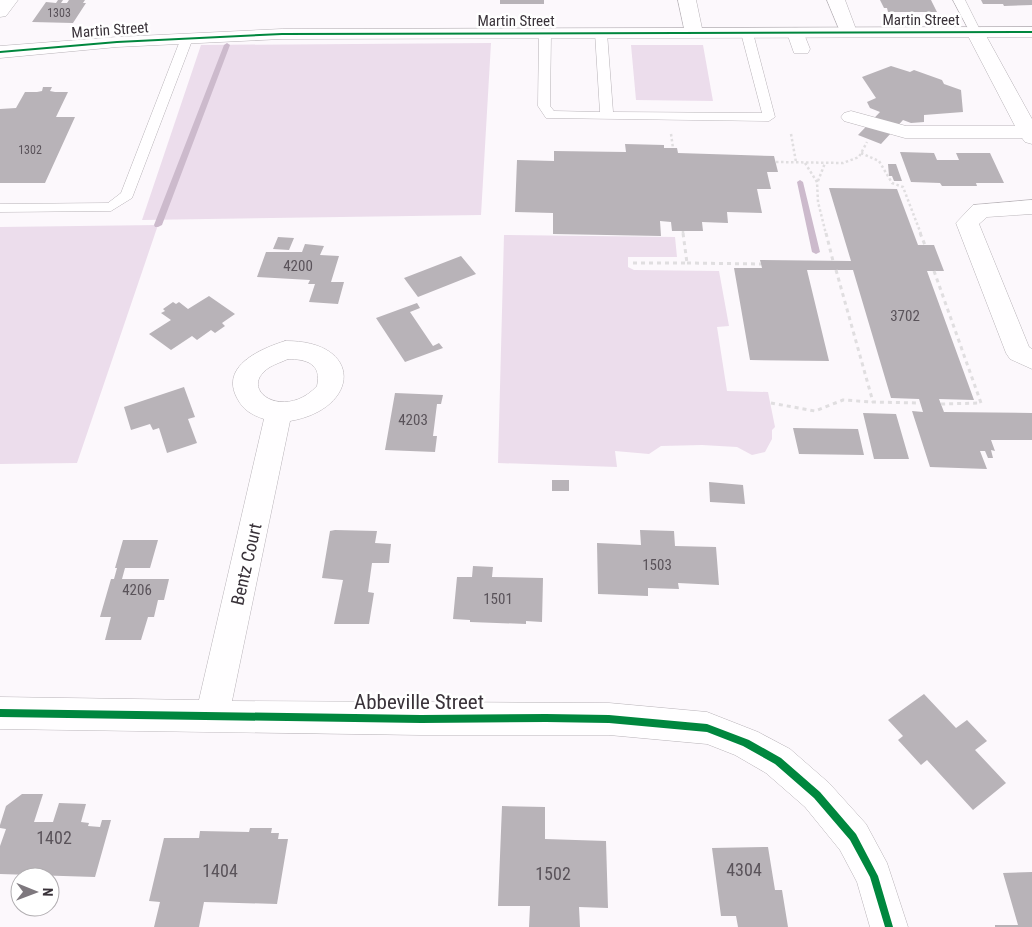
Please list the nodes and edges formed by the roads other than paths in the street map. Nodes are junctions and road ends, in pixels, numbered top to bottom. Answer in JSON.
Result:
{"nodes":[{"id":1,"x":9,"y":0,"type":"edge"},
{"id":2,"x":687,"y":0,"type":"edge"},
{"id":3,"x":836,"y":0,"type":"edge"},
{"id":4,"x":959,"y":0,"type":"edge"},
{"id":5,"x":0,"y":12,"type":"edge"},
{"id":6,"x":848,"y":32,"type":"junction"},
{"id":7,"x":975,"y":32,"type":"junction"},
{"id":8,"x":1032,"y":32,"type":"edge"},
{"id":9,"x":545,"y":33,"type":"junction"},
{"id":10,"x":601,"y":33,"type":"junction"},
{"id":11,"x":694,"y":33,"type":"junction"},
{"id":12,"x":747,"y":33,"type":"junction"},
{"id":13,"x":187,"y":38,"type":"junction"},
{"id":14,"x":0,"y":52,"type":"edge"},
{"id":15,"x":607,"y":116,"type":"junction"},
{"id":16,"x":851,"y":117,"type":"dead end"},
{"id":17,"x":1030,"y":135,"type":"edge"},
{"id":18,"x":1032,"y":207,"type":"edge"},
{"id":19,"x":0,"y":208,"type":"edge"},
{"id":20,"x":1032,"y":360,"type":"edge"},
{"id":21,"x":280,"y":413,"type":"dead end"},
{"id":22,"x":0,"y":713,"type":"edge"},
{"id":23,"x":212,"y":716,"type":"junction"},
{"id":24,"x":889,"y":927,"type":"edge"}],
"edges":[{"from":1,"to":5,"type":"street"},
{"from":2,"to":11,"type":"street"},
{"from":3,"to":6,"type":"street"},
{"from":4,"to":7,"type":"lane"},
{"from":6,"to":7,"type":"street","name":"Martin Street"},
{"from":6,"to":12,"type":"street","name":"Martin Street"},
{"from":7,"to":8,"type":"street","name":"Martin Street"},
{"from":7,"to":17,"type":"street"},
{"from":9,"to":10,"type":"street","name":"Martin Street"},
{"from":9,"to":13,"type":"street","name":"Martin Street"},
{"from":9,"to":15,"type":"lane"},
{"from":10,"to":11,"type":"street","name":"Martin Street"},
{"from":10,"to":15,"type":"lane"},
{"from":11,"to":12,"type":"street","name":"Martin Street"},
{"from":12,"to":15,"type":"lane"},
{"from":13,"to":14,"type":"street","name":"Martin Street"},
{"from":13,"to":19,"type":"lane"},
{"from":16,"to":17,"type":"street"},
{"from":18,"to":20,"type":"street"},
{"from":21,"to":23,"type":"street","name":"Bentz Court"},
{"from":22,"to":23,"type":"street","name":"Abbeville Street"},
{"from":23,"to":24,"type":"street","name":"Abbeville Street"}]}
